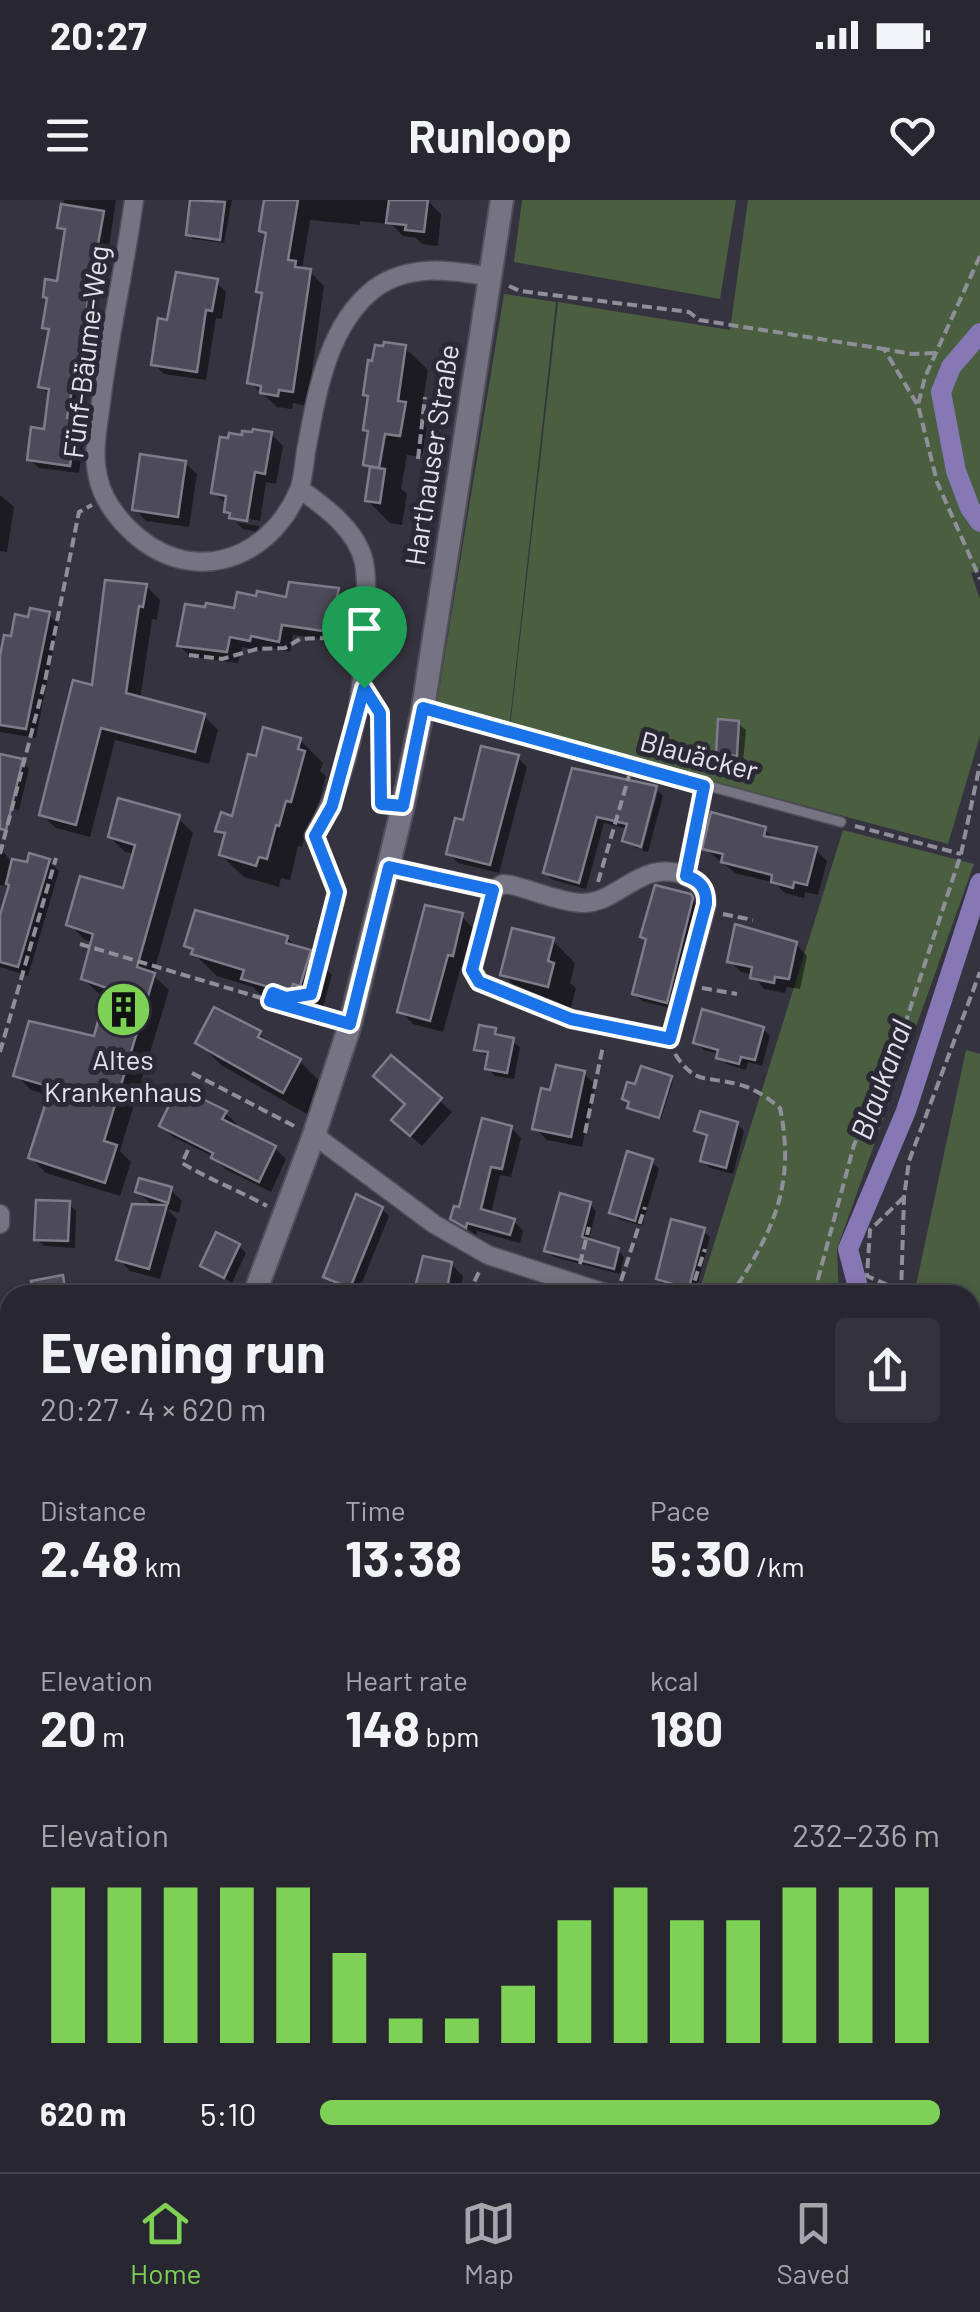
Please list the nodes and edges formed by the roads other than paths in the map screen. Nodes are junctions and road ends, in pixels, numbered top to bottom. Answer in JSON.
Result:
{"nodes":[{"id":1,"x":134,"y":200,"type":"edge"},
{"id":2,"x":502,"y":200,"type":"edge"},
{"id":3,"x":491,"y":277,"type":"junction"},
{"id":4,"x":300,"y":489,"type":"junction"},
{"id":5,"x":423,"y":708,"type":"junction"},
{"id":6,"x":840,"y":822,"type":"road end"},
{"id":7,"x":314,"y":836,"type":"road end"},
{"id":8,"x":389,"y":867,"type":"junction"},
{"id":9,"x":493,"y":890,"type":"junction"},
{"id":10,"x":307,"y":1132,"type":"junction"},
{"id":11,"x":0,"y":1214,"type":"edge"},
{"id":12,"x":0,"y":1224,"type":"edge"},
{"id":13,"x":257,"y":1285,"type":"edge"},
{"id":14,"x":579,"y":1285,"type":"edge"}],
"edges":[{"from":1,"to":4,"type":"street","name":"Fünf-Bäume-Weg"},
{"from":2,"to":3,"type":"street","name":"Harthauser Straße"},
{"from":3,"to":4,"type":"street","name":"Fünf-Bäume-Weg"},
{"from":3,"to":5,"type":"street","name":"Harthauser Straße"},
{"from":4,"to":7,"type":"street"},
{"from":5,"to":6,"type":"lane","name":"Blauäcker"},
{"from":5,"to":8,"type":"street","name":"Harthauser Straße"},
{"from":8,"to":9,"type":"street"},
{"from":8,"to":10,"type":"street","name":"Harthauser Straße"},
{"from":9,"to":9,"type":"street"},
{"from":10,"to":13,"type":"street","name":"Harthauser Straße"},
{"from":10,"to":14,"type":"street"},
{"from":11,"to":12,"type":"street"}]}
